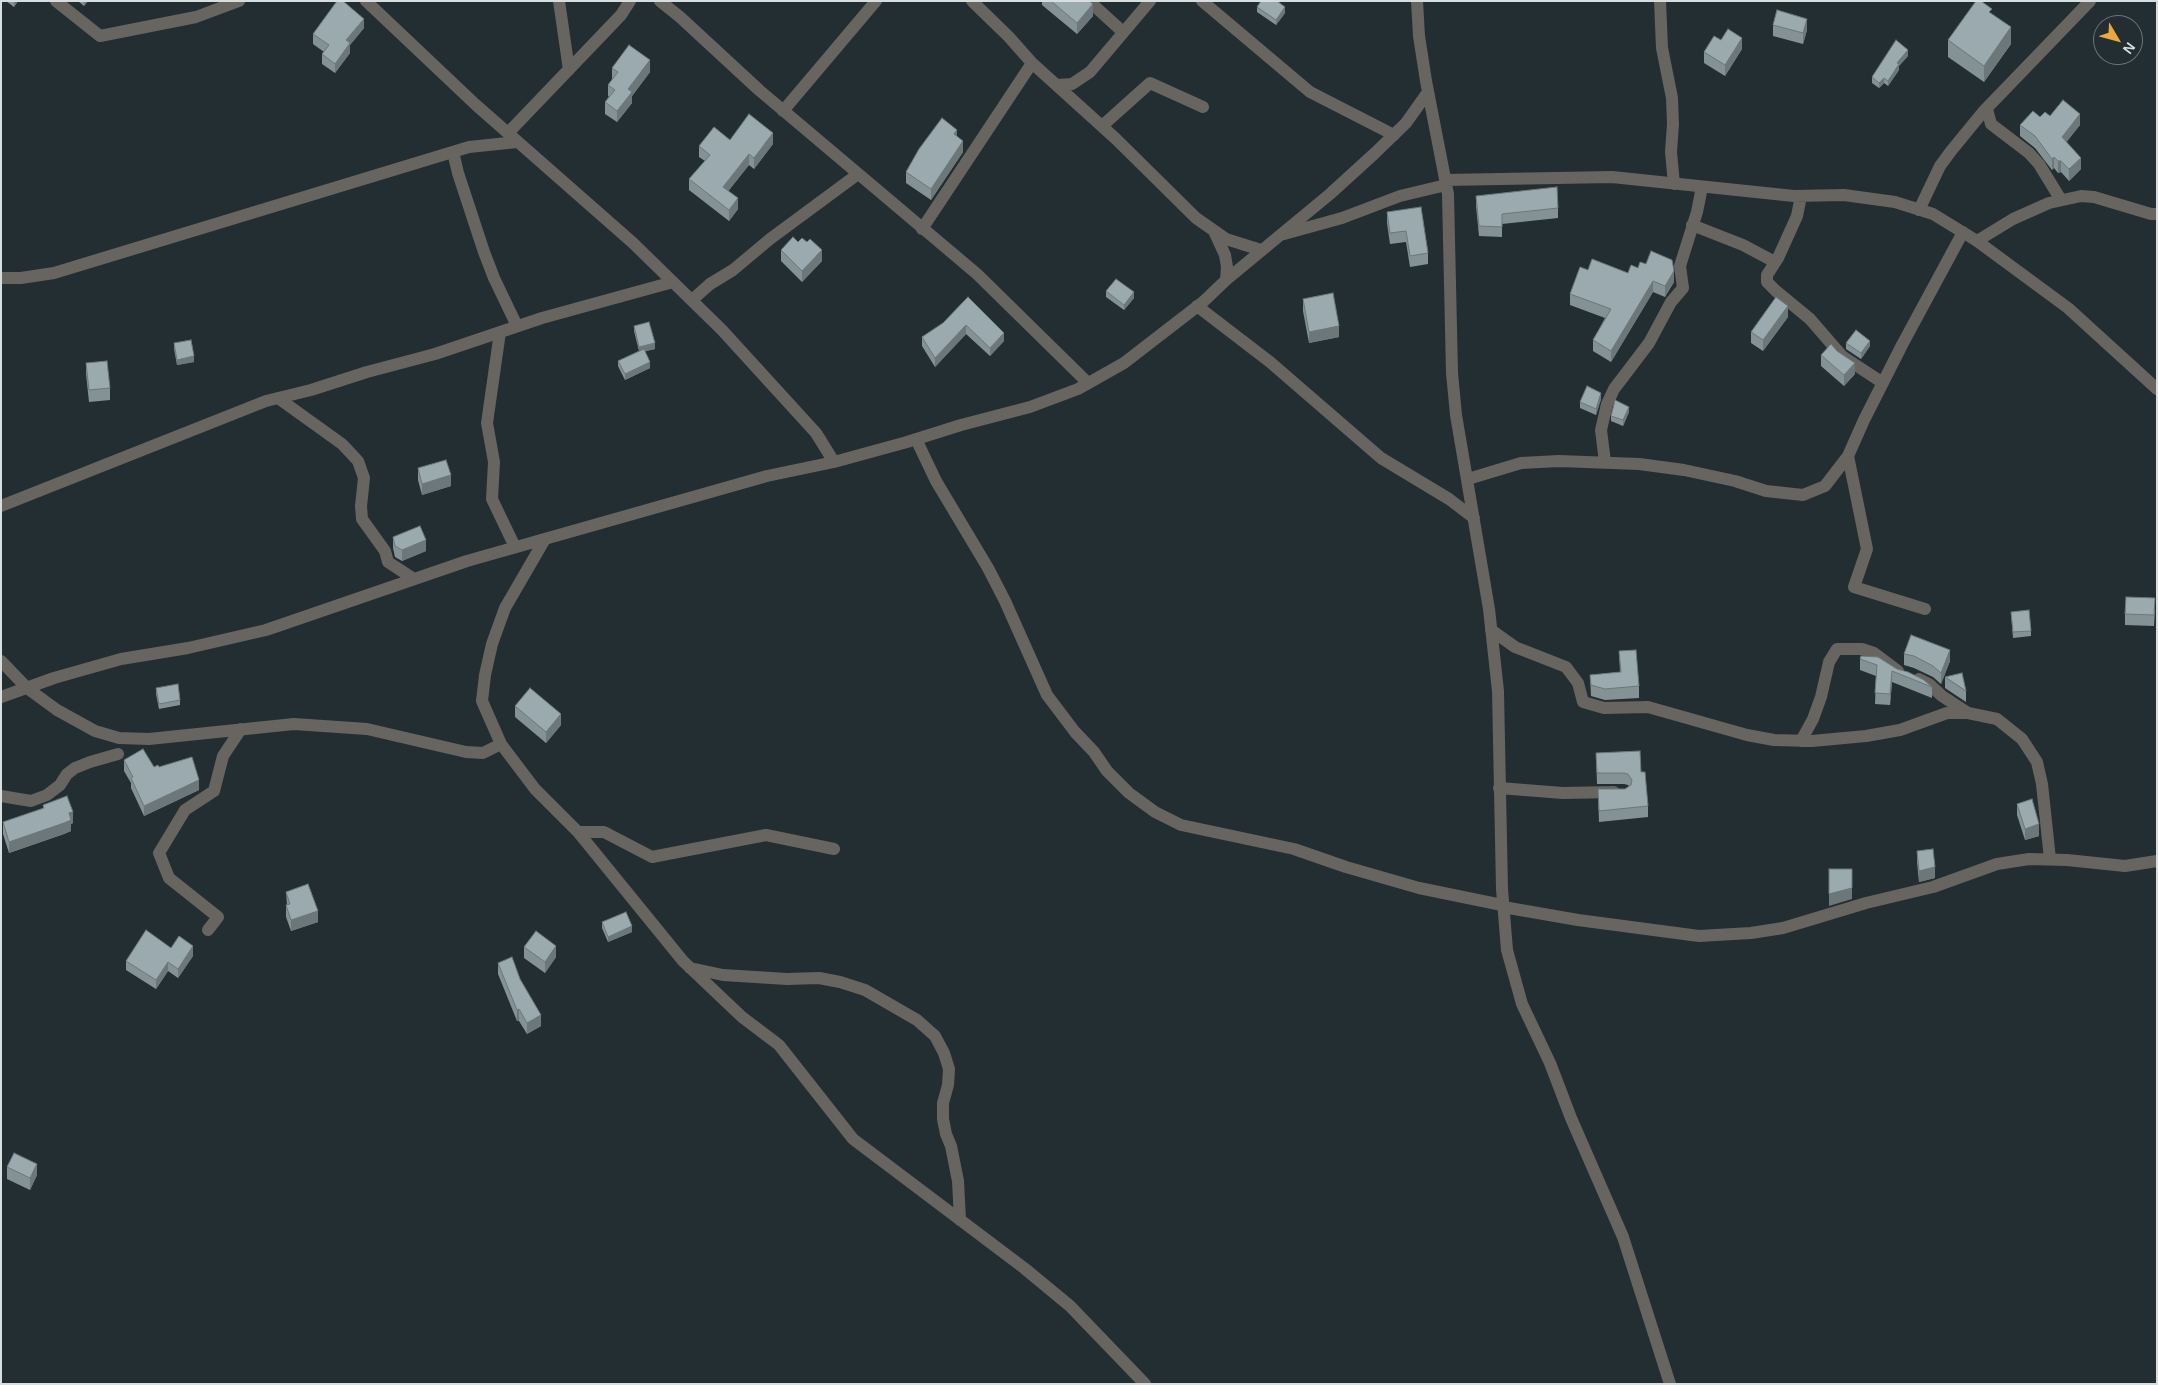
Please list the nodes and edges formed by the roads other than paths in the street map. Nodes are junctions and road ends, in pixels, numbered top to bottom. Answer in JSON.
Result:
{"nodes":[{"id":1,"x":56,"y":1,"type":"edge"},
{"id":2,"x":239,"y":1,"type":"edge"},
{"id":3,"x":366,"y":1,"type":"edge"},
{"id":4,"x":559,"y":1,"type":"edge"},
{"id":5,"x":630,"y":1,"type":"edge"},
{"id":6,"x":660,"y":1,"type":"edge"},
{"id":7,"x":876,"y":1,"type":"edge"},
{"id":8,"x":972,"y":1,"type":"edge"},
{"id":9,"x":1089,"y":1,"type":"edge"},
{"id":10,"x":1150,"y":1,"type":"edge"},
{"id":11,"x":1202,"y":1,"type":"edge"},
{"id":12,"x":1418,"y":1,"type":"edge"},
{"id":13,"x":1660,"y":1,"type":"edge"},
{"id":14,"x":2090,"y":1,"type":"edge"},
{"id":15,"x":1123,"y":32,"type":"junction"},
{"id":16,"x":1032,"y":63,"type":"junction"},
{"id":17,"x":569,"y":70,"type":"junction"},
{"id":18,"x":1058,"y":85,"type":"junction"},
{"id":19,"x":1428,"y":92,"type":"junction"},
{"id":20,"x":1203,"y":107,"type":"dead end"},
{"id":21,"x":1987,"y":109,"type":"junction"},
{"id":22,"x":783,"y":111,"type":"junction"},
{"id":23,"x":1102,"y":126,"type":"junction"},
{"id":24,"x":1394,"y":135,"type":"junction"},
{"id":25,"x":513,"y":138,"type":"junction"},
{"id":26,"x":453,"y":152,"type":"junction"},
{"id":27,"x":858,"y":174,"type":"junction"},
{"id":28,"x":1446,"y":183,"type":"junction"},
{"id":29,"x":1674,"y":184,"type":"junction"},
{"id":30,"x":1702,"y":186,"type":"junction"},
{"id":31,"x":1801,"y":196,"type":"junction"},
{"id":32,"x":2061,"y":200,"type":"junction"},
{"id":33,"x":1919,"y":210,"type":"junction"},
{"id":34,"x":2157,"y":214,"type":"edge"},
{"id":35,"x":1692,"y":225,"type":"junction"},
{"id":36,"x":922,"y":229,"type":"junction"},
{"id":37,"x":1214,"y":232,"type":"junction"},
{"id":38,"x":1963,"y":232,"type":"junction"},
{"id":39,"x":1278,"y":236,"type":"junction"},
{"id":40,"x":1977,"y":241,"type":"junction"},
{"id":41,"x":1261,"y":250,"type":"junction"},
{"id":42,"x":1775,"y":262,"type":"junction"},
{"id":43,"x":1,"y":278,"type":"edge"},
{"id":44,"x":1226,"y":280,"type":"junction"},
{"id":45,"x":673,"y":282,"type":"junction"},
{"id":46,"x":692,"y":300,"type":"junction"},
{"id":47,"x":1197,"y":306,"type":"junction"},
{"id":48,"x":517,"y":326,"type":"junction"},
{"id":49,"x":500,"y":332,"type":"junction"},
{"id":50,"x":1088,"y":383,"type":"junction"},
{"id":51,"x":1883,"y":383,"type":"junction"},
{"id":52,"x":2157,"y":388,"type":"edge"},
{"id":53,"x":278,"y":398,"type":"junction"},
{"id":54,"x":916,"y":440,"type":"junction"},
{"id":55,"x":1848,"y":456,"type":"junction"},
{"id":56,"x":834,"y":462,"type":"junction"},
{"id":57,"x":1604,"y":462,"type":"junction"},
{"id":58,"x":1468,"y":479,"type":"junction"},
{"id":59,"x":1,"y":506,"type":"edge"},
{"id":60,"x":1474,"y":518,"type":"junction"},
{"id":61,"x":544,"y":539,"type":"junction"},
{"id":62,"x":515,"y":547,"type":"junction"},
{"id":63,"x":414,"y":579,"type":"junction"},
{"id":64,"x":1925,"y":609,"type":"dead end"},
{"id":65,"x":1492,"y":630,"type":"junction"},
{"id":66,"x":1,"y":661,"type":"edge"},
{"id":67,"x":27,"y":688,"type":"junction"},
{"id":68,"x":1,"y":697,"type":"edge"},
{"id":69,"x":1968,"y":713,"type":"junction"},
{"id":70,"x":241,"y":728,"type":"junction"},
{"id":71,"x":1801,"y":741,"type":"junction"},
{"id":72,"x":500,"y":744,"type":"junction"},
{"id":73,"x":118,"y":754,"type":"dead end"},
{"id":74,"x":1499,"y":788,"type":"junction"},
{"id":75,"x":1624,"y":792,"type":"edge"},
{"id":76,"x":1,"y":796,"type":"edge"},
{"id":77,"x":578,"y":832,"type":"junction"},
{"id":78,"x":834,"y":849,"type":"dead end"},
{"id":79,"x":2050,"y":859,"type":"junction"},
{"id":80,"x":2157,"y":861,"type":"edge"},
{"id":81,"x":1502,"y":906,"type":"junction"},
{"id":82,"x":208,"y":930,"type":"dead end"},
{"id":83,"x":690,"y":968,"type":"junction"},
{"id":84,"x":960,"y":1220,"type":"junction"},
{"id":85,"x":1145,"y":1384,"type":"edge"},
{"id":86,"x":1670,"y":1384,"type":"edge"}],
"edges":[{"from":1,"to":2,"type":"street"},
{"from":3,"to":25,"type":"street"},
{"from":4,"to":17,"type":"street"},
{"from":5,"to":17,"type":"street"},
{"from":6,"to":22,"type":"street"},
{"from":7,"to":22,"type":"street"},
{"from":8,"to":16,"type":"street"},
{"from":9,"to":15,"type":"street"},
{"from":10,"to":15,"type":"street"},
{"from":11,"to":24,"type":"street"},
{"from":12,"to":19,"type":"street"},
{"from":13,"to":29,"type":"street"},
{"from":14,"to":21,"type":"street"},
{"from":15,"to":18,"type":"street"},
{"from":16,"to":18,"type":"street"},
{"from":16,"to":36,"type":"street"},
{"from":17,"to":25,"type":"street"},
{"from":18,"to":23,"type":"street"},
{"from":19,"to":24,"type":"street"},
{"from":19,"to":28,"type":"street"},
{"from":20,"to":23,"type":"street"},
{"from":21,"to":32,"type":"street"},
{"from":21,"to":33,"type":"street"},
{"from":22,"to":27,"type":"street"},
{"from":23,"to":37,"type":"street"},
{"from":24,"to":39,"type":"street"},
{"from":25,"to":26,"type":"street"},
{"from":25,"to":45,"type":"street"},
{"from":26,"to":43,"type":"street"},
{"from":26,"to":48,"type":"street"},
{"from":27,"to":36,"type":"street"},
{"from":27,"to":46,"type":"street"},
{"from":28,"to":29,"type":"street"},
{"from":28,"to":39,"type":"street"},
{"from":28,"to":58,"type":"street"},
{"from":29,"to":30,"type":"street"},
{"from":30,"to":31,"type":"street"},
{"from":30,"to":35,"type":"street"},
{"from":31,"to":33,"type":"street"},
{"from":31,"to":42,"type":"street"},
{"from":32,"to":34,"type":"street"},
{"from":32,"to":40,"type":"street"},
{"from":33,"to":38,"type":"street"},
{"from":35,"to":42,"type":"street"},
{"from":35,"to":57,"type":"street"},
{"from":36,"to":50,"type":"street"},
{"from":37,"to":41,"type":"street"},
{"from":37,"to":44,"type":"street"},
{"from":38,"to":40,"type":"street"},
{"from":38,"to":51,"type":"street"},
{"from":39,"to":41,"type":"street"},
{"from":40,"to":52,"type":"street"},
{"from":41,"to":44,"type":"street"},
{"from":42,"to":51,"type":"street"},
{"from":44,"to":47,"type":"street"},
{"from":45,"to":46,"type":"street"},
{"from":45,"to":48,"type":"street"},
{"from":46,"to":56,"type":"street"},
{"from":47,"to":50,"type":"street"},
{"from":47,"to":60,"type":"street"},
{"from":48,"to":49,"type":"street"},
{"from":49,"to":53,"type":"street"},
{"from":49,"to":62,"type":"street"},
{"from":50,"to":54,"type":"street"},
{"from":51,"to":55,"type":"street"},
{"from":53,"to":59,"type":"street"},
{"from":53,"to":63,"type":"street"},
{"from":54,"to":56,"type":"street"},
{"from":54,"to":81,"type":"street"},
{"from":55,"to":57,"type":"street"},
{"from":55,"to":64,"type":"street"},
{"from":56,"to":61,"type":"street"},
{"from":57,"to":58,"type":"street"},
{"from":58,"to":60,"type":"street"},
{"from":60,"to":65,"type":"street"},
{"from":61,"to":62,"type":"street"},
{"from":61,"to":72,"type":"street"},
{"from":62,"to":63,"type":"street"},
{"from":63,"to":67,"type":"street"},
{"from":65,"to":71,"type":"street"},
{"from":65,"to":74,"type":"street"},
{"from":66,"to":67,"type":"street"},
{"from":67,"to":68,"type":"street"},
{"from":67,"to":70,"type":"street"},
{"from":69,"to":71,"type":"street"},
{"from":69,"to":71,"type":"street"},
{"from":69,"to":79,"type":"street"},
{"from":70,"to":72,"type":"street"},
{"from":70,"to":82,"type":"street"},
{"from":72,"to":77,"type":"street"},
{"from":73,"to":76,"type":"street"},
{"from":74,"to":75,"type":"street"},
{"from":74,"to":81,"type":"street"},
{"from":77,"to":78,"type":"street"},
{"from":77,"to":83,"type":"street"},
{"from":79,"to":80,"type":"street"},
{"from":79,"to":81,"type":"street"},
{"from":81,"to":86,"type":"street"},
{"from":83,"to":84,"type":"street"},
{"from":83,"to":84,"type":"street"},
{"from":84,"to":85,"type":"street"}]}
